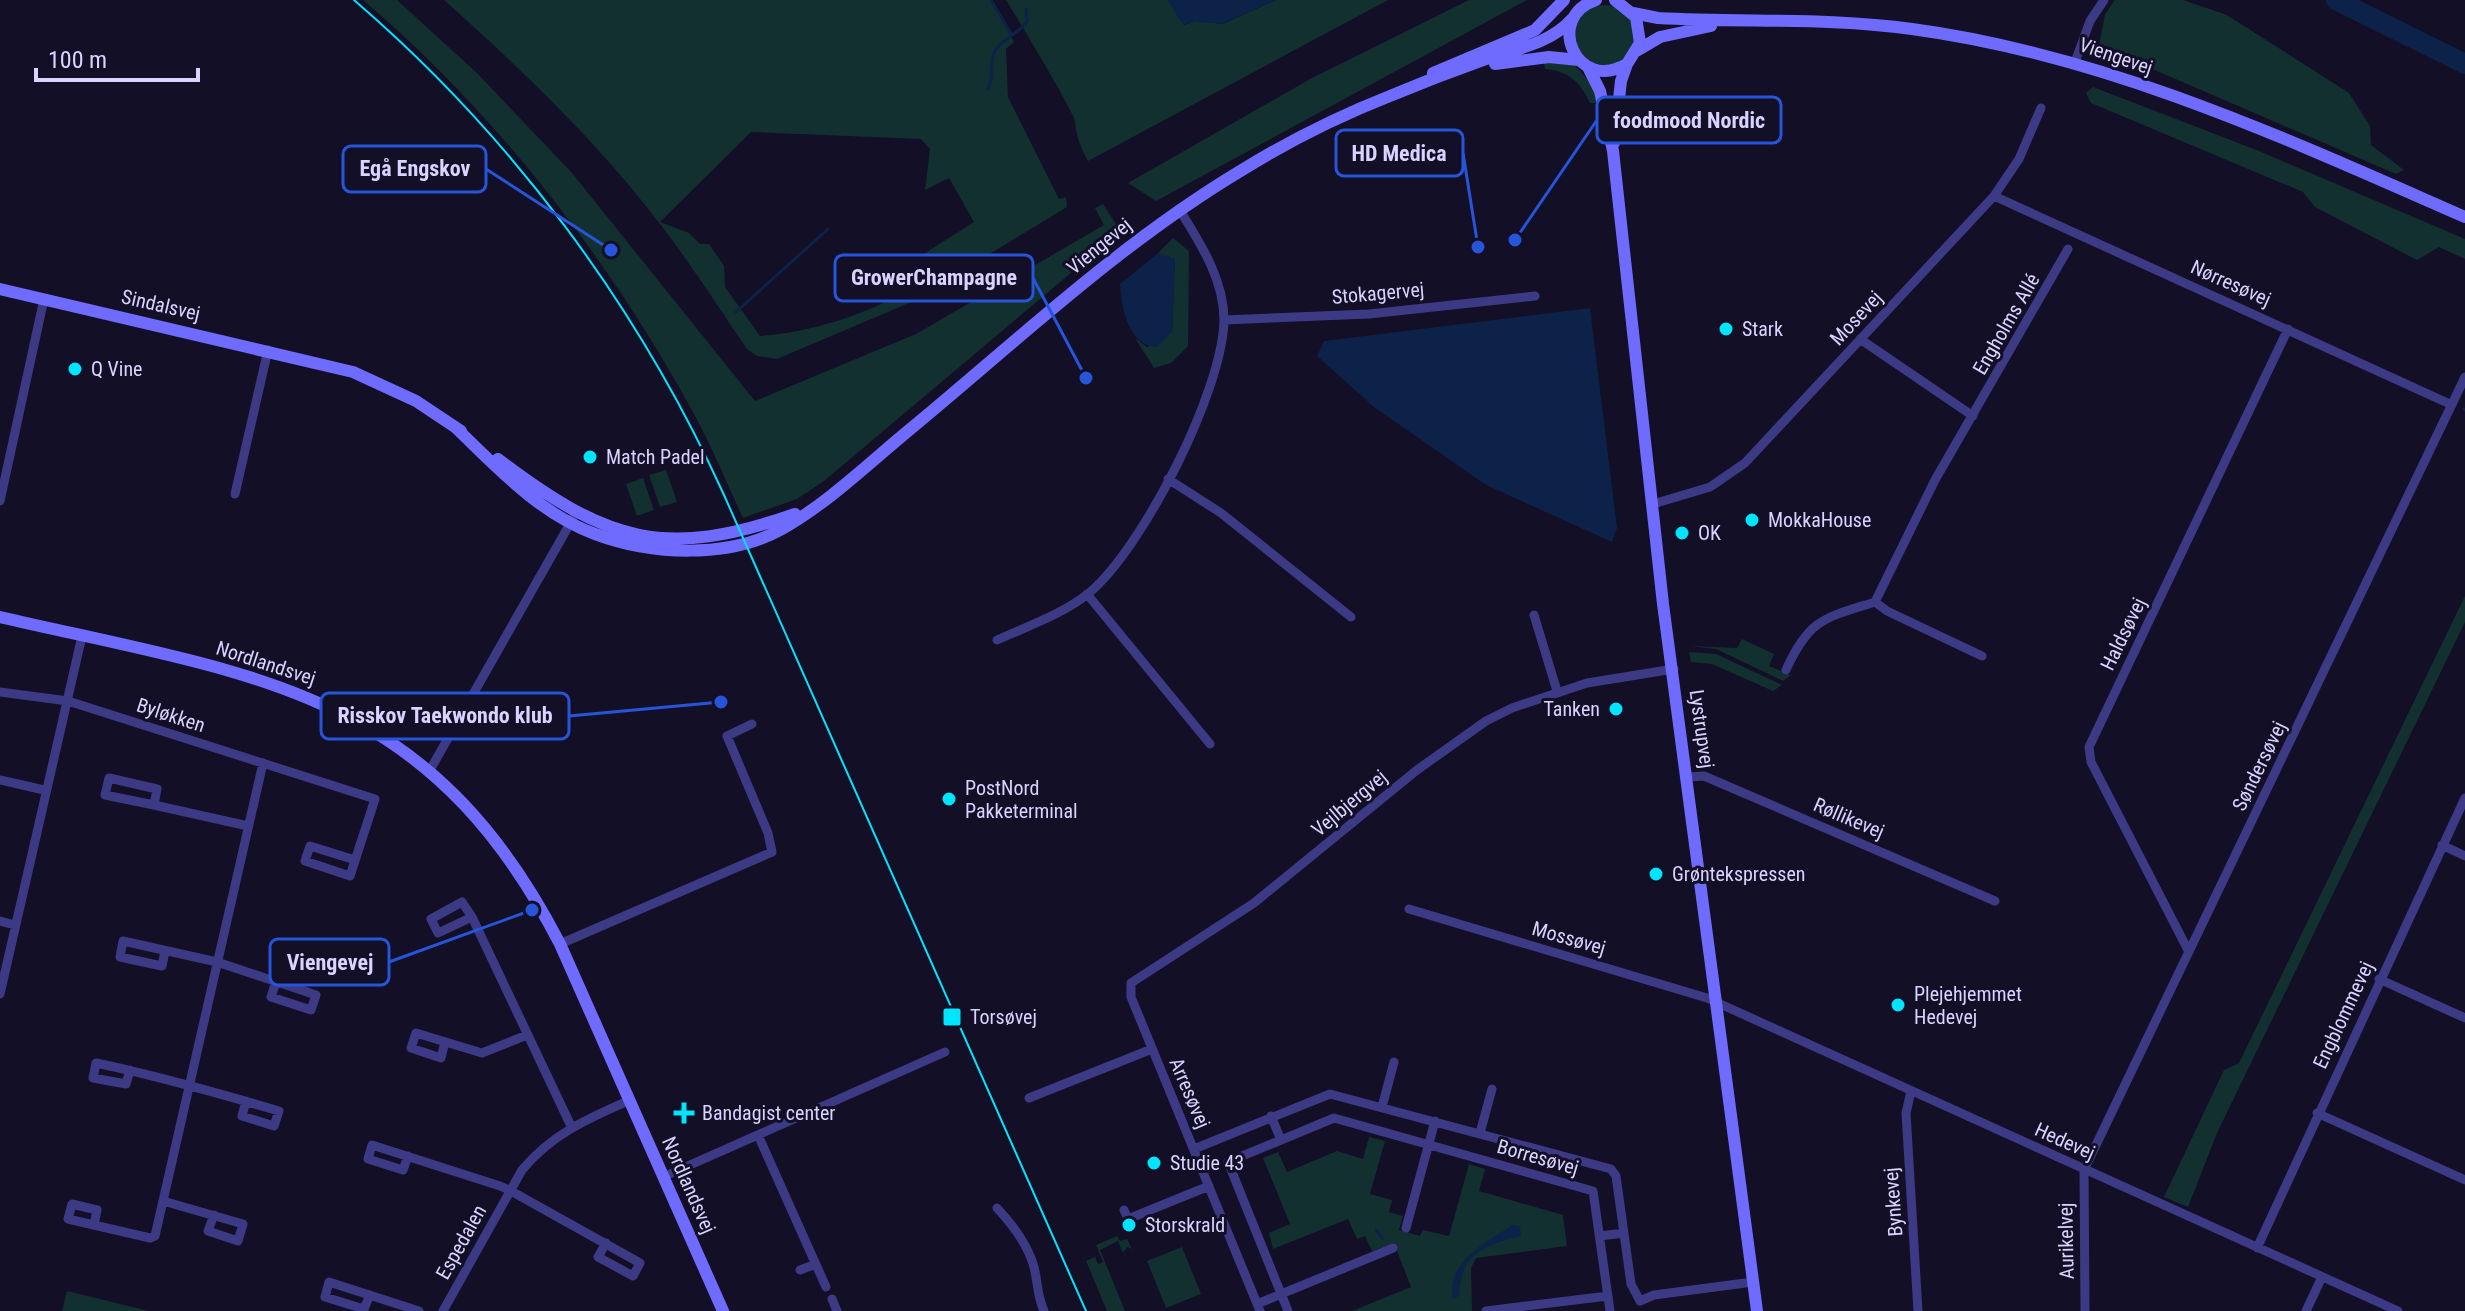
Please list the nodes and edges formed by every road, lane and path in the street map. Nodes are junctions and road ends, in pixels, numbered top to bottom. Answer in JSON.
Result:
{"nodes":[{"id":1,"x":1564,"y":0,"type":"edge"},
{"id":2,"x":1596,"y":0,"type":"edge"},
{"id":3,"x":2104,"y":0,"type":"edge"},
{"id":4,"x":1618,"y":1,"type":"edge"},
{"id":5,"x":1578,"y":10,"type":"edge"},
{"id":6,"x":1633,"y":13,"type":"junction"},
{"id":7,"x":1733,"y":21,"type":"junction"},
{"id":8,"x":1637,"y":51,"type":"junction"},
{"id":9,"x":2075,"y":62,"type":"junction"},
{"id":10,"x":1584,"y":64,"type":"junction"},
{"id":11,"x":1627,"y":64,"type":"junction"},
{"id":12,"x":1453,"y":73,"type":"junction"},
{"id":13,"x":1386,"y":97,"type":"junction"},
{"id":14,"x":2041,"y":108,"type":"dead end"},
{"id":15,"x":1613,"y":151,"type":"junction"},
{"id":16,"x":1994,"y":196,"type":"junction"},
{"id":17,"x":1179,"y":209,"type":"junction"},
{"id":18,"x":2465,"y":217,"type":"edge"},
{"id":19,"x":2068,"y":249,"type":"dead end"},
{"id":20,"x":0,"y":289,"type":"edge"},
{"id":21,"x":1535,"y":296,"type":"dead end"},
{"id":22,"x":44,"y":299,"type":"junction"},
{"id":23,"x":1224,"y":320,"type":"junction"},
{"id":24,"x":2288,"y":329,"type":"junction"},
{"id":25,"x":1860,"y":339,"type":"junction"},
{"id":26,"x":268,"y":350,"type":"junction"},
{"id":27,"x":2465,"y":377,"type":"edge"},
{"id":28,"x":2452,"y":405,"type":"junction"},
{"id":29,"x":1973,"y":416,"type":"junction"},
{"id":30,"x":1168,"y":479,"type":"junction"},
{"id":31,"x":235,"y":494,"type":"dead end"},
{"id":32,"x":0,"y":501,"type":"edge"},
{"id":33,"x":1653,"y":504,"type":"junction"},
{"id":34,"x":574,"y":518,"type":"junction"},
{"id":35,"x":1087,"y":594,"type":"junction"},
{"id":36,"x":1875,"y":602,"type":"junction"},
{"id":37,"x":1534,"y":615,"type":"dead end"},
{"id":38,"x":0,"y":617,"type":"edge"},
{"id":39,"x":1351,"y":617,"type":"dead end"},
{"id":40,"x":82,"y":636,"type":"junction"},
{"id":41,"x":997,"y":640,"type":"dead end"},
{"id":42,"x":1982,"y":656,"type":"dead end"},
{"id":43,"x":1674,"y":669,"type":"junction"},
{"id":44,"x":1786,"y":670,"type":"dead end"},
{"id":45,"x":1557,"y":691,"type":"junction"},
{"id":46,"x":0,"y":692,"type":"edge"},
{"id":47,"x":68,"y":701,"type":"junction"},
{"id":48,"x":752,"y":724,"type":"dead end"},
{"id":49,"x":1210,"y":744,"type":"dead end"},
{"id":50,"x":263,"y":763,"type":"junction"},
{"id":51,"x":430,"y":770,"type":"junction"},
{"id":52,"x":1688,"y":777,"type":"junction"},
{"id":53,"x":0,"y":780,"type":"edge"},
{"id":54,"x":44,"y":790,"type":"junction"},
{"id":55,"x":2465,"y":798,"type":"edge"},
{"id":56,"x":154,"y":805,"type":"junction"},
{"id":57,"x":248,"y":826,"type":"junction"},
{"id":58,"x":2442,"y":845,"type":"junction"},
{"id":59,"x":2465,"y":856,"type":"edge"},
{"id":60,"x":355,"y":860,"type":"junction"},
{"id":61,"x":1995,"y":901,"type":"dead end"},
{"id":62,"x":1409,"y":909,"type":"dead end"},
{"id":63,"x":472,"y":917,"type":"dead end"},
{"id":64,"x":0,"y":921,"type":"edge"},
{"id":65,"x":15,"y":925,"type":"junction"},
{"id":66,"x":560,"y":944,"type":"junction"},
{"id":67,"x":165,"y":951,"type":"junction"},
{"id":68,"x":2189,"y":952,"type":"junction"},
{"id":69,"x":217,"y":962,"type":"junction"},
{"id":70,"x":2379,"y":979,"type":"junction"},
{"id":71,"x":276,"y":982,"type":"junction"},
{"id":72,"x":0,"y":994,"type":"edge"},
{"id":73,"x":1718,"y":1003,"type":"junction"},
{"id":74,"x":2465,"y":1018,"type":"edge"},
{"id":75,"x":527,"y":1035,"type":"junction"},
{"id":76,"x":445,"y":1042,"type":"dead end"},
{"id":77,"x":1152,"y":1049,"type":"junction"},
{"id":78,"x":945,"y":1052,"type":"dead end"},
{"id":79,"x":1394,"y":1062,"type":"dead end"},
{"id":80,"x":130,"y":1070,"type":"dead end"},
{"id":81,"x":189,"y":1083,"type":"junction"},
{"id":82,"x":1492,"y":1089,"type":"dead end"},
{"id":83,"x":1911,"y":1091,"type":"junction"},
{"id":84,"x":1029,"y":1098,"type":"dead end"},
{"id":85,"x":630,"y":1100,"type":"junction"},
{"id":86,"x":246,"y":1101,"type":"dead end"},
{"id":87,"x":1382,"y":1107,"type":"junction"},
{"id":88,"x":2317,"y":1113,"type":"junction"},
{"id":89,"x":1271,"y":1116,"type":"junction"},
{"id":90,"x":1435,"y":1121,"type":"junction"},
{"id":91,"x":571,"y":1126,"type":"junction"},
{"id":92,"x":1480,"y":1133,"type":"junction"},
{"id":93,"x":758,"y":1135,"type":"junction"},
{"id":94,"x":1281,"y":1140,"type":"junction"},
{"id":95,"x":1429,"y":1145,"type":"junction"},
{"id":96,"x":1194,"y":1149,"type":"junction"},
{"id":97,"x":408,"y":1156,"type":"dead end"},
{"id":98,"x":2084,"y":1170,"type":"junction"},
{"id":99,"x":663,"y":1177,"type":"junction"},
{"id":100,"x":2465,"y":1180,"type":"edge"},
{"id":101,"x":1209,"y":1186,"type":"junction"},
{"id":102,"x":511,"y":1191,"type":"junction"},
{"id":103,"x":163,"y":1201,"type":"junction"},
{"id":104,"x":997,"y":1208,"type":"dead end"},
{"id":105,"x":1124,"y":1210,"type":"dead end"},
{"id":106,"x":214,"y":1215,"type":"dead end"},
{"id":107,"x":94,"y":1225,"type":"dead end"},
{"id":108,"x":1406,"y":1228,"type":"dead end"},
{"id":109,"x":1624,"y":1233,"type":"junction"},
{"id":110,"x":1600,"y":1236,"type":"junction"},
{"id":111,"x":606,"y":1243,"type":"dead end"},
{"id":112,"x":1393,"y":1248,"type":"dead end"},
{"id":113,"x":2257,"y":1248,"type":"junction"},
{"id":114,"x":816,"y":1264,"type":"junction"},
{"id":115,"x":800,"y":1270,"type":"dead end"},
{"id":116,"x":2322,"y":1277,"type":"junction"},
{"id":117,"x":1753,"y":1282,"type":"junction"},
{"id":118,"x":826,"y":1287,"type":"dead end"},
{"id":119,"x":1281,"y":1294,"type":"junction"},
{"id":120,"x":370,"y":1295,"type":"junction"},
{"id":121,"x":1608,"y":1296,"type":"junction"},
{"id":122,"x":832,"y":1299,"type":"dead end"},
{"id":123,"x":1638,"y":1306,"type":"edge"},
{"id":124,"x":1259,"y":1307,"type":"edge"},
{"id":125,"x":419,"y":1311,"type":"edge"},
{"id":126,"x":443,"y":1311,"type":"edge"},
{"id":127,"x":723,"y":1311,"type":"edge"},
{"id":128,"x":837,"y":1311,"type":"edge"},
{"id":129,"x":1044,"y":1311,"type":"edge"},
{"id":130,"x":1288,"y":1311,"type":"edge"},
{"id":131,"x":1486,"y":1311,"type":"edge"},
{"id":132,"x":1610,"y":1311,"type":"edge"},
{"id":133,"x":1757,"y":1311,"type":"edge"},
{"id":134,"x":1918,"y":1311,"type":"edge"},
{"id":135,"x":2085,"y":1311,"type":"edge"},
{"id":136,"x":2306,"y":1311,"type":"edge"},
{"id":137,"x":2398,"y":1311,"type":"edge"}],
"edges":[{"from":1,"to":13,"type":"street"},
{"from":2,"to":5,"type":"street","name":"Viengevej"},
{"from":3,"to":9,"type":"street"},
{"from":4,"to":6,"type":"street"},
{"from":5,"to":10,"type":"street","name":"Lystrupvej"},
{"from":5,"to":12,"type":"street","name":"Viengevej"},
{"from":6,"to":7,"type":"street","name":"Viengevej"},
{"from":6,"to":8,"type":"street"},
{"from":7,"to":8,"type":"street","name":"Viengevej"},
{"from":7,"to":9,"type":"street","name":"Viengevej"},
{"from":8,"to":11,"type":"street"},
{"from":9,"to":18,"type":"street","name":"Viengevej"},
{"from":10,"to":11,"type":"street","name":"Viengevej"},
{"from":10,"to":12,"type":"street","name":"Viengevej"},
{"from":10,"to":15,"type":"street","name":"Lystrupvej"},
{"from":11,"to":15,"type":"street","name":"Lystrupvej"},
{"from":12,"to":13,"type":"street","name":"Viengevej"},
{"from":13,"to":17,"type":"street","name":"Viengevej"},
{"from":14,"to":16,"type":"street","name":"Mosevej"},
{"from":15,"to":33,"type":"street","name":"Lystrupvej"},
{"from":16,"to":24,"type":"street","name":"Nørresøvej"},
{"from":16,"to":25,"type":"street","name":"Mosevej"},
{"from":17,"to":23,"type":"street"},
{"from":17,"to":34,"type":"street","name":"Viengevej"},
{"from":19,"to":29,"type":"street","name":"Engholms Allé"},
{"from":20,"to":22,"type":"street","name":"Sindalsvej"},
{"from":21,"to":23,"type":"street","name":"Stokagervej"},
{"from":22,"to":26,"type":"street","name":"Sindalsvej"},
{"from":22,"to":32,"type":"street"},
{"from":23,"to":30,"type":"street"},
{"from":24,"to":28,"type":"street","name":"Nørresøvej"},
{"from":24,"to":68,"type":"street","name":"Haldsøvej"},
{"from":25,"to":29,"type":"street"},
{"from":25,"to":33,"type":"street","name":"Mosevej"},
{"from":26,"to":31,"type":"street"},
{"from":26,"to":34,"type":"street","name":"Sindalsvej"},
{"from":27,"to":28,"type":"street","name":"Søndersøvej"},
{"from":28,"to":68,"type":"street","name":"Søndersøvej"},
{"from":29,"to":36,"type":"street","name":"Engholms Allé"},
{"from":30,"to":35,"type":"street"},
{"from":30,"to":39,"type":"street"},
{"from":33,"to":43,"type":"street","name":"Lystrupvej"},
{"from":34,"to":51,"type":"street"},
{"from":35,"to":41,"type":"street"},
{"from":35,"to":49,"type":"street"},
{"from":36,"to":42,"type":"street"},
{"from":36,"to":44,"type":"street"},
{"from":37,"to":45,"type":"street"},
{"from":38,"to":40,"type":"street","name":"Nordlandsvej"},
{"from":40,"to":47,"type":"street"},
{"from":40,"to":51,"type":"street","name":"Nordlandsvej"},
{"from":43,"to":45,"type":"street","name":"Vejlbjergvej"},
{"from":43,"to":52,"type":"street","name":"Lystrupvej"},
{"from":45,"to":77,"type":"street","name":"Vejlbjergvej"},
{"from":46,"to":47,"type":"street","name":"Byløkken"},
{"from":47,"to":50,"type":"street","name":"Byløkken"},
{"from":47,"to":54,"type":"street"},
{"from":48,"to":66,"type":"street"},
{"from":50,"to":57,"type":"street"},
{"from":50,"to":60,"type":"street","name":"Byløkken"},
{"from":51,"to":66,"type":"street","name":"Nordlandsvej"},
{"from":52,"to":61,"type":"street","name":"Røllikevej"},
{"from":52,"to":73,"type":"street","name":"Lystrupvej"},
{"from":53,"to":54,"type":"street"},
{"from":54,"to":65,"type":"street"},
{"from":55,"to":58,"type":"street","name":"Engblommevej"},
{"from":56,"to":56,"type":"street"},
{"from":56,"to":57,"type":"street"},
{"from":57,"to":69,"type":"street"},
{"from":58,"to":59,"type":"street"},
{"from":58,"to":70,"type":"street","name":"Engblommevej"},
{"from":60,"to":60,"type":"street"},
{"from":62,"to":73,"type":"street","name":"Mossøvej"},
{"from":63,"to":75,"type":"street"},
{"from":64,"to":65,"type":"street"},
{"from":65,"to":72,"type":"street"},
{"from":66,"to":85,"type":"street","name":"Nordlandsvej"},
{"from":67,"to":67,"type":"street"},
{"from":67,"to":69,"type":"street"},
{"from":68,"to":98,"type":"street","name":"Søndersøvej"},
{"from":69,"to":71,"type":"street"},
{"from":69,"to":81,"type":"street"},
{"from":70,"to":74,"type":"street"},
{"from":70,"to":88,"type":"street","name":"Engblommevej"},
{"from":71,"to":71,"type":"street"},
{"from":73,"to":83,"type":"street","name":"Hedevej"},
{"from":73,"to":117,"type":"street","name":"Lystrupvej"},
{"from":75,"to":76,"type":"street"},
{"from":75,"to":91,"type":"street"},
{"from":77,"to":84,"type":"street","name":"Arresøvej"},
{"from":77,"to":96,"type":"street","name":"Arresøvej"},
{"from":78,"to":93,"type":"street"},
{"from":79,"to":87,"type":"street"},
{"from":80,"to":81,"type":"street"},
{"from":81,"to":86,"type":"street"},
{"from":81,"to":103,"type":"street"},
{"from":82,"to":92,"type":"street","name":"Borresøvej"},
{"from":83,"to":98,"type":"street","name":"Hedevej"},
{"from":83,"to":134,"type":"street","name":"Bynkevej"},
{"from":85,"to":91,"type":"street","name":"Espedalen"},
{"from":85,"to":99,"type":"street","name":"Nordlandsvej"},
{"from":87,"to":89,"type":"street","name":"Borresøvej"},
{"from":87,"to":90,"type":"street","name":"Borresøvej"},
{"from":88,"to":100,"type":"street"},
{"from":88,"to":113,"type":"street","name":"Engblommevej"},
{"from":89,"to":94,"type":"street"},
{"from":89,"to":96,"type":"street","name":"Borresøvej"},
{"from":90,"to":92,"type":"street","name":"Borresøvej"},
{"from":90,"to":95,"type":"street"},
{"from":91,"to":102,"type":"street","name":"Espedalen"},
{"from":92,"to":109,"type":"street","name":"Borresøvej"},
{"from":93,"to":99,"type":"street"},
{"from":93,"to":114,"type":"street"},
{"from":94,"to":95,"type":"street","name":"Borresøvej"},
{"from":94,"to":119,"type":"street","name":"Borresøvej"},
{"from":95,"to":108,"type":"street"},
{"from":95,"to":110,"type":"street","name":"Borresøvej"},
{"from":96,"to":101,"type":"street","name":"Arresøvej"},
{"from":97,"to":102,"type":"street","name":"Espedalen"},
{"from":98,"to":113,"type":"street","name":"Hedevej"},
{"from":98,"to":135,"type":"street","name":"Aurikelvej"},
{"from":99,"to":127,"type":"street","name":"Nordlandsvej"},
{"from":101,"to":105,"type":"street"},
{"from":101,"to":124,"type":"street","name":"Arresøvej"},
{"from":102,"to":111,"type":"street","name":"Espedalen"},
{"from":102,"to":126,"type":"street","name":"Espedalen"},
{"from":103,"to":106,"type":"street"},
{"from":103,"to":107,"type":"street"},
{"from":104,"to":129,"type":"street"},
{"from":109,"to":110,"type":"street"},
{"from":109,"to":123,"type":"street","name":"Borresøvej"},
{"from":110,"to":121,"type":"street","name":"Borresøvej"},
{"from":112,"to":119,"type":"street","name":"Arresøvej"},
{"from":113,"to":116,"type":"street","name":"Hedevej"},
{"from":114,"to":115,"type":"street"},
{"from":114,"to":118,"type":"street"},
{"from":116,"to":136,"type":"street"},
{"from":116,"to":137,"type":"street","name":"Hedevej"},
{"from":117,"to":123,"type":"street","name":"Borresøvej"},
{"from":117,"to":133,"type":"street","name":"Lystrupvej"},
{"from":119,"to":124,"type":"street","name":"Arresøvej"},
{"from":119,"to":130,"type":"street"},
{"from":120,"to":120,"type":"street"},
{"from":120,"to":125,"type":"street"},
{"from":121,"to":131,"type":"street"},
{"from":121,"to":132,"type":"street","name":"Borresøvej"},
{"from":122,"to":128,"type":"street"}]}
